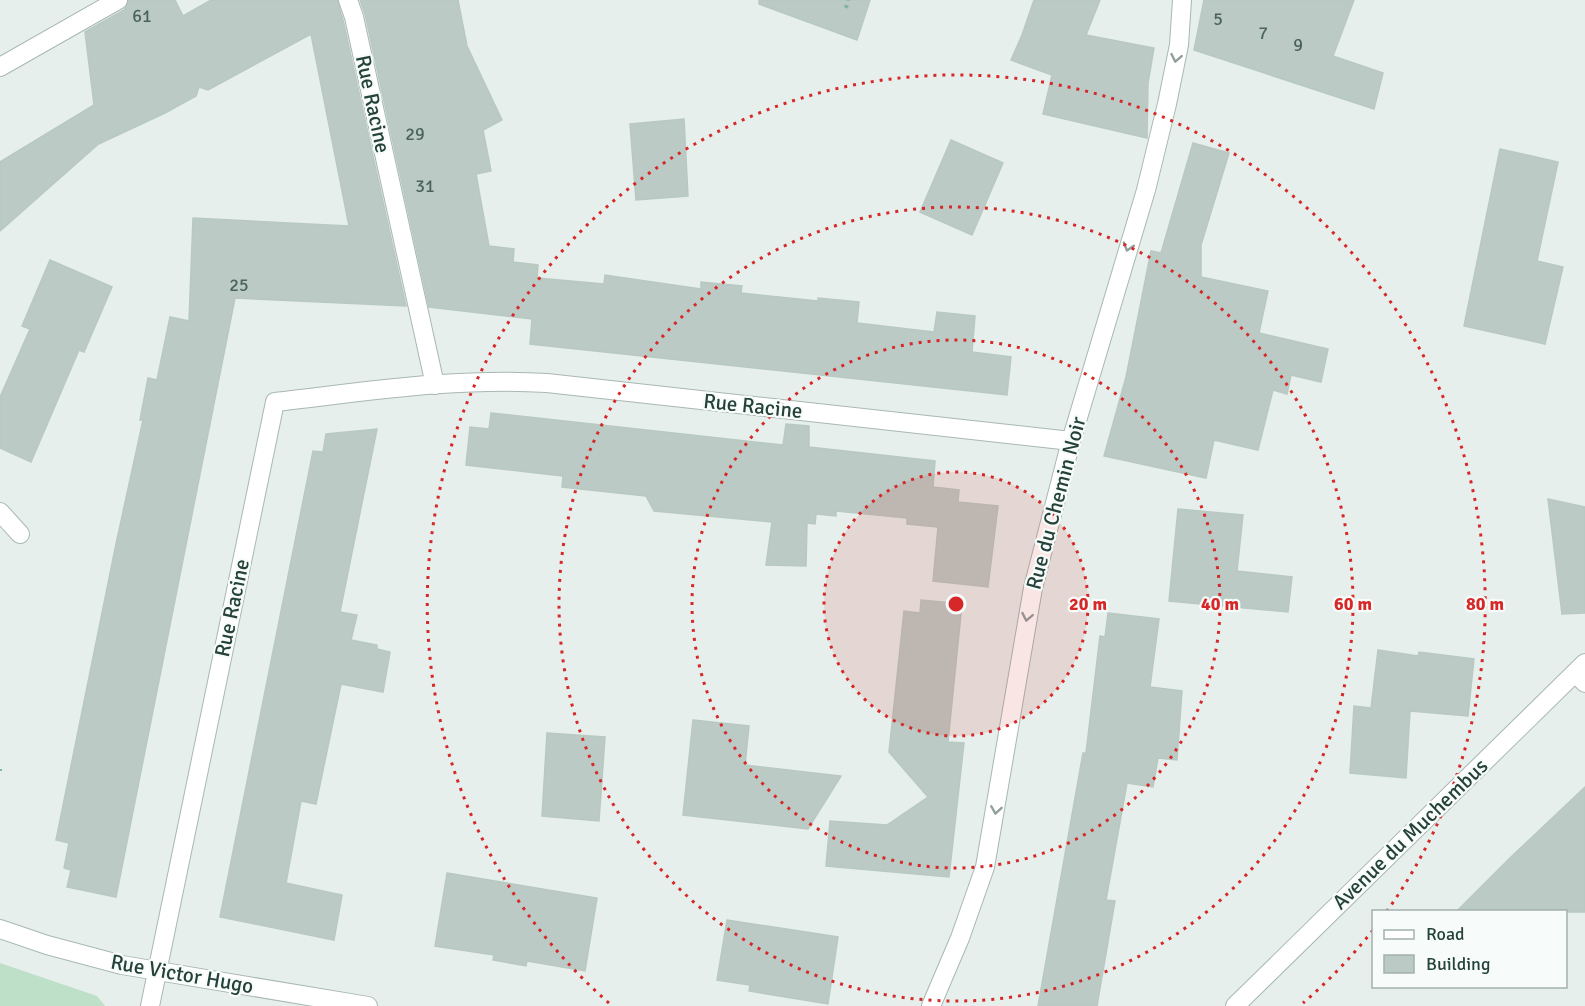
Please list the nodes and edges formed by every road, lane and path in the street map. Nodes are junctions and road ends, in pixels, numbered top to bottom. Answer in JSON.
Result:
{"nodes":[{"id":1,"x":118,"y":0,"type":"edge"},
{"id":2,"x":348,"y":0,"type":"edge"},
{"id":3,"x":848,"y":0,"type":"edge"},
{"id":4,"x":1182,"y":0,"type":"edge"},
{"id":5,"x":846,"y":8,"type":"dead end"},
{"id":6,"x":0,"y":67,"type":"edge"},
{"id":7,"x":435,"y":385,"type":"junction"},
{"id":8,"x":1071,"y":441,"type":"junction"},
{"id":9,"x":0,"y":512,"type":"edge"},
{"id":10,"x":20,"y":534,"type":"dead end"},
{"id":11,"x":1582,"y":673,"type":"edge"},
{"id":12,"x":0,"y":929,"type":"edge"},
{"id":13,"x":157,"y":971,"type":"junction"},
{"id":14,"x":150,"y":1006,"type":"edge"},
{"id":15,"x":368,"y":1006,"type":"edge"},
{"id":16,"x":931,"y":1006,"type":"edge"},
{"id":17,"x":1235,"y":1006,"type":"edge"}],
"edges":[{"from":1,"to":6,"type":"street"},
{"from":2,"to":7,"type":"street","name":"Rue Racine"},
{"from":3,"to":5,"type":"path"},
{"from":4,"to":8,"type":"street","name":"Rue du Chemin Noir","one_way":true},
{"from":7,"to":8,"type":"street","name":"Rue Racine"},
{"from":7,"to":13,"type":"street","name":"Rue Racine"},
{"from":8,"to":16,"type":"street","name":"Rue du Chemin Noir","one_way":true},
{"from":9,"to":10,"type":"street"},
{"from":11,"to":17,"type":"street","name":"Avenue du Muchembus"},
{"from":12,"to":13,"type":"street","name":"Rue Victor Hugo"},
{"from":13,"to":14,"type":"street"},
{"from":13,"to":15,"type":"street","name":"Rue Victor Hugo"}]}
